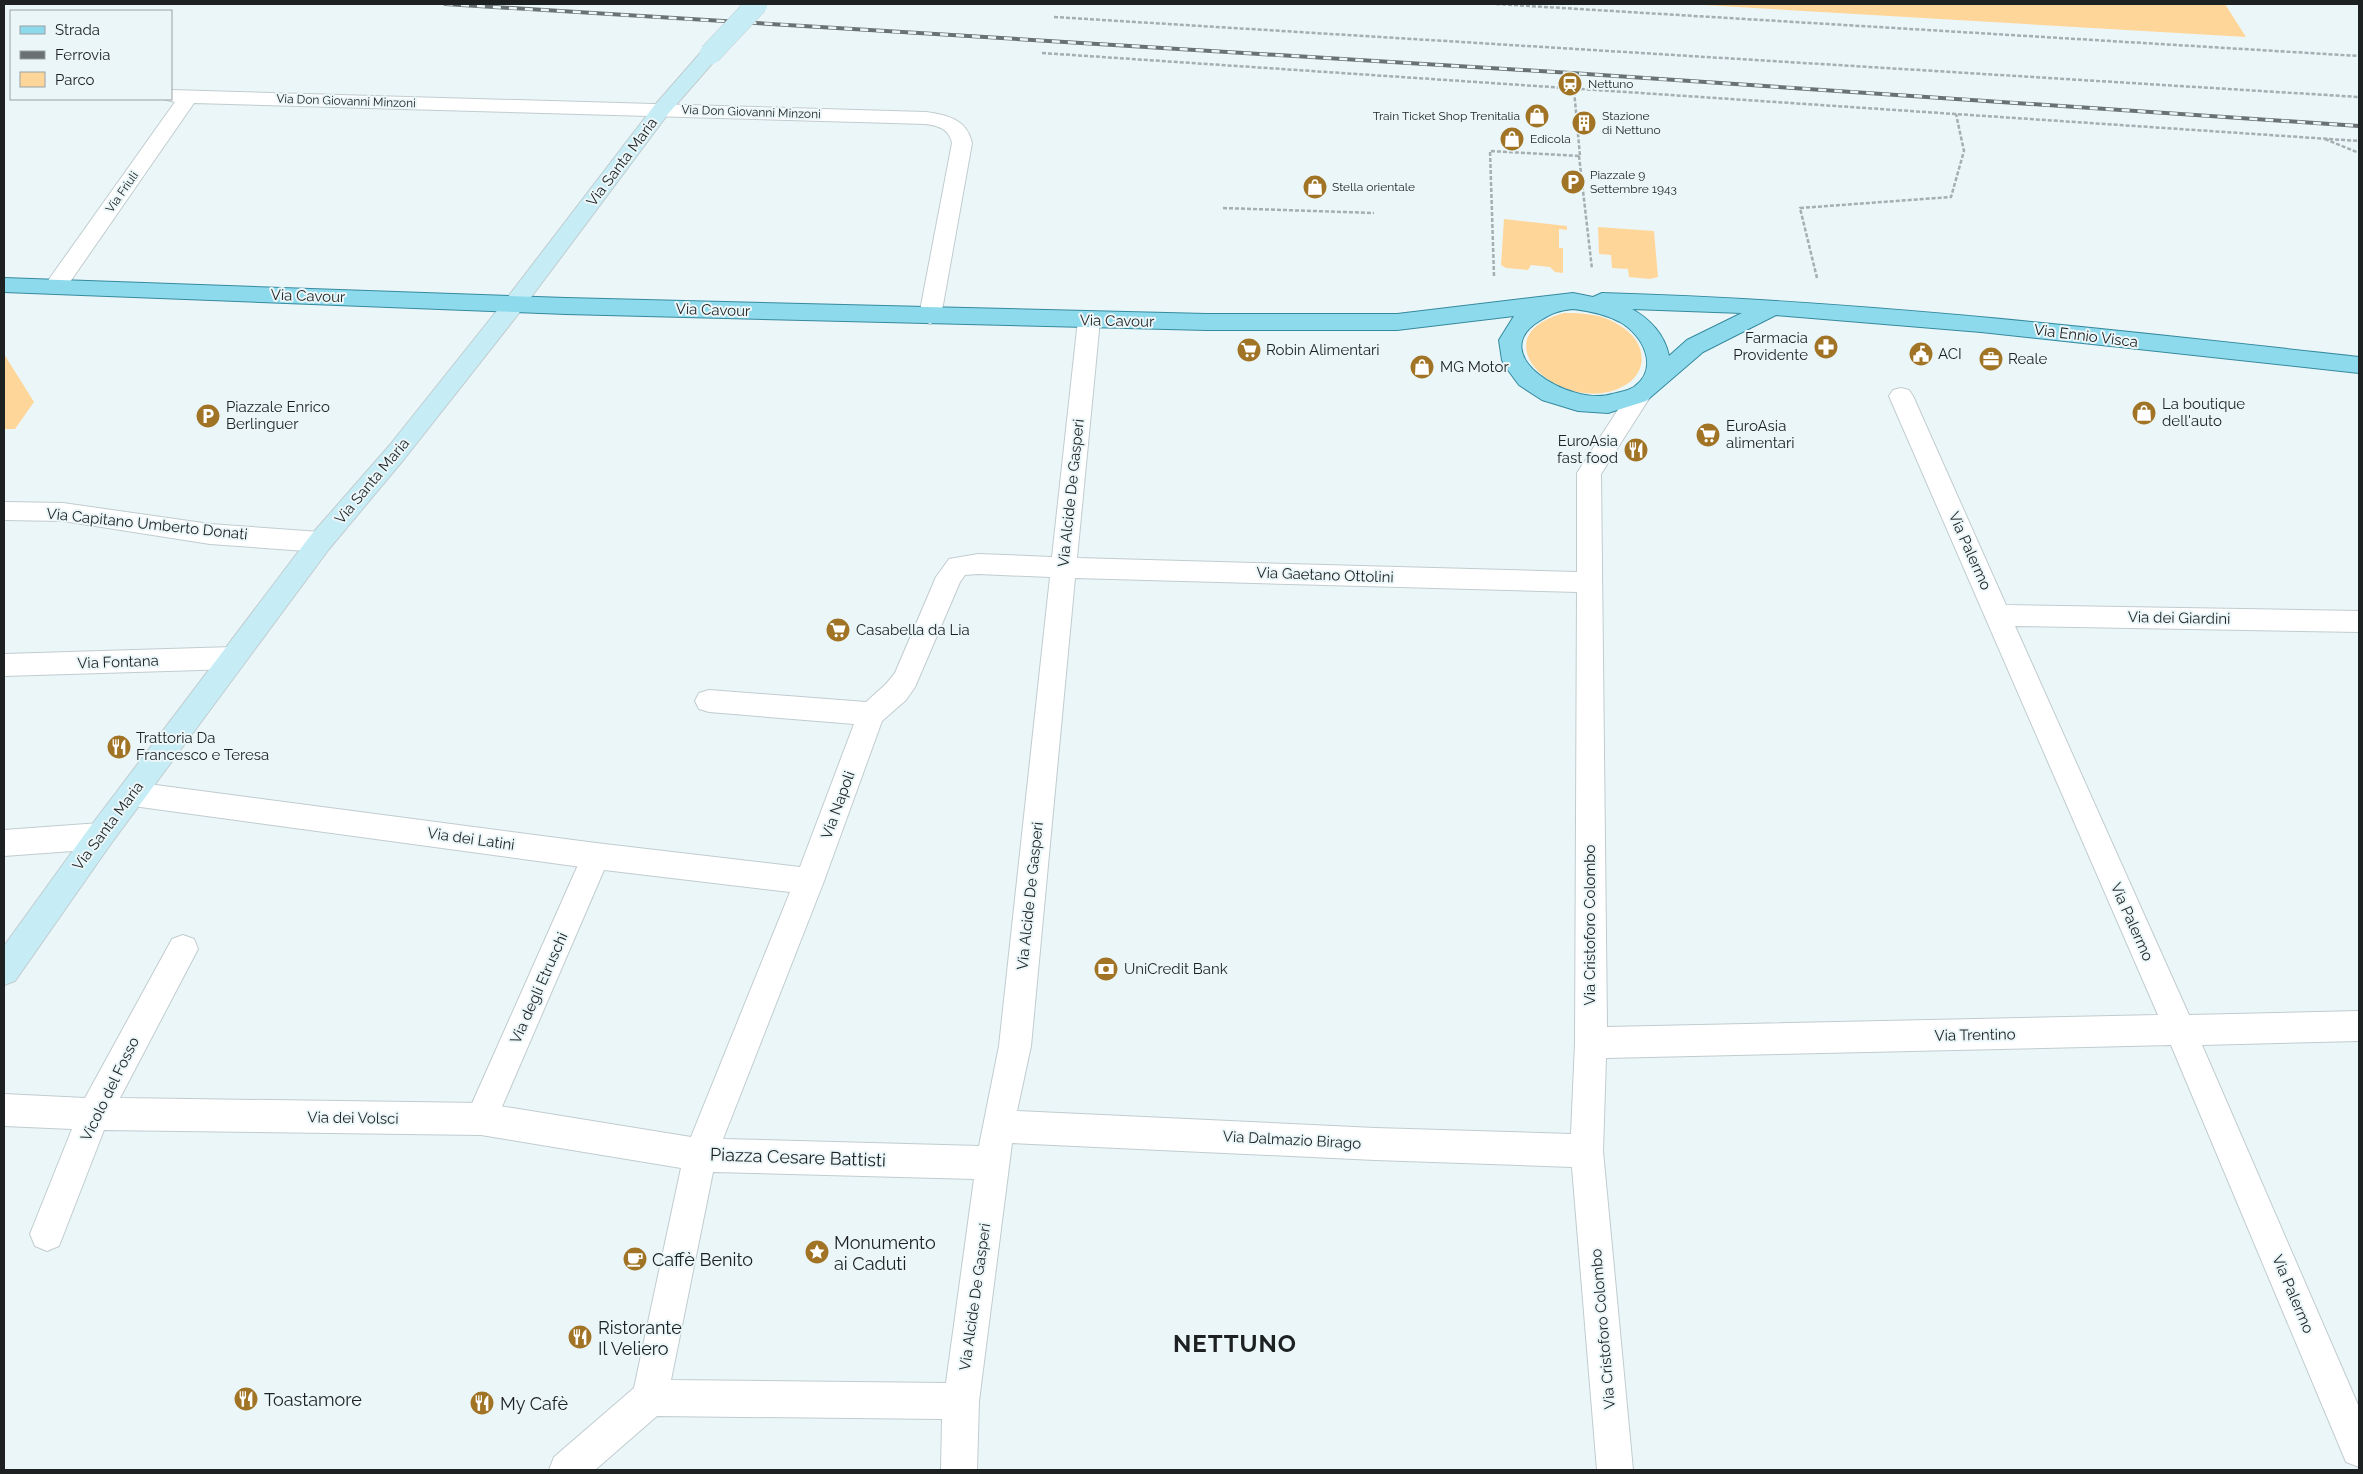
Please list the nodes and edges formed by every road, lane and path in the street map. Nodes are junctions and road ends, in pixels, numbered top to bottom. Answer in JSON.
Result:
{"nodes":[{"id":1,"x":757,"y":4,"type":"edge"},
{"id":2,"x":1496,"y":4,"type":"edge"},
{"id":3,"x":1054,"y":17,"type":"dead end"},
{"id":4,"x":1042,"y":52,"type":"dead end"},
{"id":5,"x":2359,"y":56,"type":"edge"},
{"id":6,"x":1574,"y":90,"type":"junction"},
{"id":7,"x":180,"y":96,"type":"edge"},
{"id":8,"x":2359,"y":97,"type":"edge"},
{"id":9,"x":661,"y":110,"type":"junction"},
{"id":10,"x":1956,"y":114,"type":"junction"},
{"id":11,"x":2322,"y":138,"type":"junction"},
{"id":12,"x":2359,"y":141,"type":"edge"},
{"id":13,"x":2359,"y":153,"type":"edge"},
{"id":14,"x":1578,"y":156,"type":"junction"},
{"id":15,"x":1223,"y":208,"type":"dead end"},
{"id":16,"x":1374,"y":213,"type":"dead end"},
{"id":17,"x":1592,"y":272,"type":"dead end"},
{"id":18,"x":1494,"y":277,"type":"dead end"},
{"id":19,"x":1818,"y":283,"type":"dead end"},
{"id":20,"x":4,"y":285,"type":"edge"},
{"id":21,"x":55,"y":287,"type":"junction"},
{"id":22,"x":1573,"y":302,"type":"junction"},
{"id":23,"x":515,"y":303,"type":"junction"},
{"id":24,"x":1551,"y":304,"type":"junction"},
{"id":25,"x":1774,"y":307,"type":"junction"},
{"id":26,"x":930,"y":316,"type":"junction"},
{"id":27,"x":1090,"y":320,"type":"junction"},
{"id":28,"x":2359,"y":365,"type":"edge"},
{"id":29,"x":1647,"y":388,"type":"junction"},
{"id":30,"x":1901,"y":396,"type":"dead end"},
{"id":31,"x":4,"y":511,"type":"edge"},
{"id":32,"x":320,"y":542,"type":"junction"},
{"id":33,"x":1063,"y":568,"type":"junction"},
{"id":34,"x":1588,"y":582,"type":"junction"},
{"id":35,"x":1998,"y":615,"type":"junction"},
{"id":36,"x":2359,"y":621,"type":"edge"},
{"id":37,"x":233,"y":658,"type":"junction"},
{"id":38,"x":4,"y":665,"type":"edge"},
{"id":39,"x":709,"y":701,"type":"dead end"},
{"id":40,"x":871,"y":714,"type":"junction"},
{"id":41,"x":132,"y":794,"type":"junction"},
{"id":42,"x":100,"y":836,"type":"junction"},
{"id":43,"x":4,"y":843,"type":"edge"},
{"id":44,"x":596,"y":856,"type":"junction"},
{"id":45,"x":809,"y":881,"type":"junction"},
{"id":46,"x":183,"y":949,"type":"dead end"},
{"id":47,"x":4,"y":971,"type":"edge"},
{"id":48,"x":2359,"y":1026,"type":"edge"},
{"id":49,"x":2180,"y":1030,"type":"junction"},
{"id":50,"x":1591,"y":1043,"type":"junction"},
{"id":51,"x":4,"y":1110,"type":"edge"},
{"id":52,"x":94,"y":1114,"type":"junction"},
{"id":53,"x":481,"y":1120,"type":"junction"},
{"id":54,"x":998,"y":1126,"type":"junction"},
{"id":55,"x":1587,"y":1151,"type":"junction"},
{"id":56,"x":700,"y":1154,"type":"junction"},
{"id":57,"x":993,"y":1163,"type":"junction"},
{"id":58,"x":47,"y":1234,"type":"dead end"},
{"id":59,"x":650,"y":1398,"type":"junction"},
{"id":60,"x":961,"y":1401,"type":"junction"},
{"id":61,"x":2359,"y":1449,"type":"edge"},
{"id":62,"x":567,"y":1470,"type":"edge"},
{"id":63,"x":959,"y":1470,"type":"edge"},
{"id":64,"x":1615,"y":1470,"type":"edge"}],
"edges":[{"from":1,"to":9,"type":"main road","name":"Via Santa Maria","bridge":true},
{"from":2,"to":5,"type":"path"},
{"from":3,"to":8,"type":"path"},
{"from":4,"to":6,"type":"path"},
{"from":6,"to":10,"type":"path"},
{"from":6,"to":14,"type":"path"},
{"from":7,"to":9,"type":"street","name":"Via Don Giovanni Minzoni"},
{"from":7,"to":21,"type":"street","name":"Via Friuli"},
{"from":9,"to":23,"type":"main road","name":"Via Santa Maria"},
{"from":9,"to":26,"type":"street","name":"Via Don Giovanni Minzoni"},
{"from":10,"to":11,"type":"path"},
{"from":10,"to":19,"type":"path"},
{"from":11,"to":12,"type":"path"},
{"from":11,"to":13,"type":"path"},
{"from":14,"to":17,"type":"path"},
{"from":14,"to":18,"type":"path"},
{"from":15,"to":16,"type":"path"},
{"from":20,"to":21,"type":"main road","name":"Via Cavour"},
{"from":21,"to":23,"type":"main road","name":"Via Cavour"},
{"from":22,"to":24,"type":"main road"},
{"from":22,"to":25,"type":"main road"},
{"from":22,"to":29,"type":"main road"},
{"from":23,"to":26,"type":"main road","name":"Via Cavour"},
{"from":23,"to":32,"type":"main road","name":"Via Santa Maria"},
{"from":24,"to":27,"type":"main road","name":"Via Cavour"},
{"from":24,"to":29,"type":"main road"},
{"from":25,"to":28,"type":"main road","name":"Via Ennio Visca"},
{"from":25,"to":29,"type":"main road"},
{"from":26,"to":27,"type":"main road","name":"Via Cavour"},
{"from":27,"to":33,"type":"street","name":"Via Alcide De Gasperi"},
{"from":29,"to":34,"type":"street","name":"Via Cristoforo Colombo"},
{"from":30,"to":35,"type":"street","name":"Via Palermo"},
{"from":31,"to":32,"type":"street","name":"Via Capitano Umberto Donati"},
{"from":32,"to":37,"type":"main road","name":"Via Santa Maria"},
{"from":33,"to":34,"type":"street","name":"Via Gaetano Ottolini"},
{"from":33,"to":40,"type":"street","name":"Via Napoli"},
{"from":33,"to":54,"type":"street","name":"Via Alcide De Gasperi"},
{"from":34,"to":50,"type":"street","name":"Via Cristoforo Colombo"},
{"from":35,"to":36,"type":"street","name":"Via dei Giardini"},
{"from":35,"to":49,"type":"street","name":"Via Palermo"},
{"from":37,"to":38,"type":"street","name":"Via Fontana"},
{"from":37,"to":41,"type":"main road","name":"Via Santa Maria"},
{"from":39,"to":40,"type":"street"},
{"from":40,"to":45,"type":"street","name":"Via Napoli"},
{"from":41,"to":42,"type":"main road","name":"Via Santa Maria"},
{"from":41,"to":44,"type":"street","name":"Via dei Latini"},
{"from":42,"to":43,"type":"street"},
{"from":42,"to":47,"type":"main road","name":"Via Santa Maria"},
{"from":44,"to":45,"type":"street","name":"Via dei Latini"},
{"from":44,"to":53,"type":"street","name":"Via degli Etruschi"},
{"from":45,"to":56,"type":"street","name":"Via Napoli"},
{"from":46,"to":52,"type":"street","name":"Vicolo del Fosso"},
{"from":48,"to":49,"type":"street","name":"Via Trentino"},
{"from":49,"to":50,"type":"street","name":"Via Trentino"},
{"from":49,"to":61,"type":"street","name":"Via Palermo"},
{"from":50,"to":55,"type":"street","name":"Via Cristoforo Colombo"},
{"from":51,"to":52,"type":"street","name":"Via dei Volsci"},
{"from":52,"to":53,"type":"street","name":"Via dei Volsci"},
{"from":52,"to":58,"type":"street","name":"Vicolo del Fosso"},
{"from":53,"to":56,"type":"street","name":"Via dei Volsci"},
{"from":54,"to":55,"type":"street","name":"Via Dalmazio Birago"},
{"from":54,"to":57,"type":"street","name":"Via Alcide De Gasperi"},
{"from":55,"to":64,"type":"street","name":"Via Cristoforo Colombo"},
{"from":56,"to":57,"type":"street","name":"Piazza Cesare Battisti"},
{"from":56,"to":59,"type":"street","name":"Piazza Cesare Battisti"},
{"from":57,"to":60,"type":"street","name":"Via Alcide De Gasperi"},
{"from":59,"to":60,"type":"street"},
{"from":59,"to":62,"type":"street"},
{"from":60,"to":63,"type":"street","name":"Via Alcide De Gasperi"}]}
